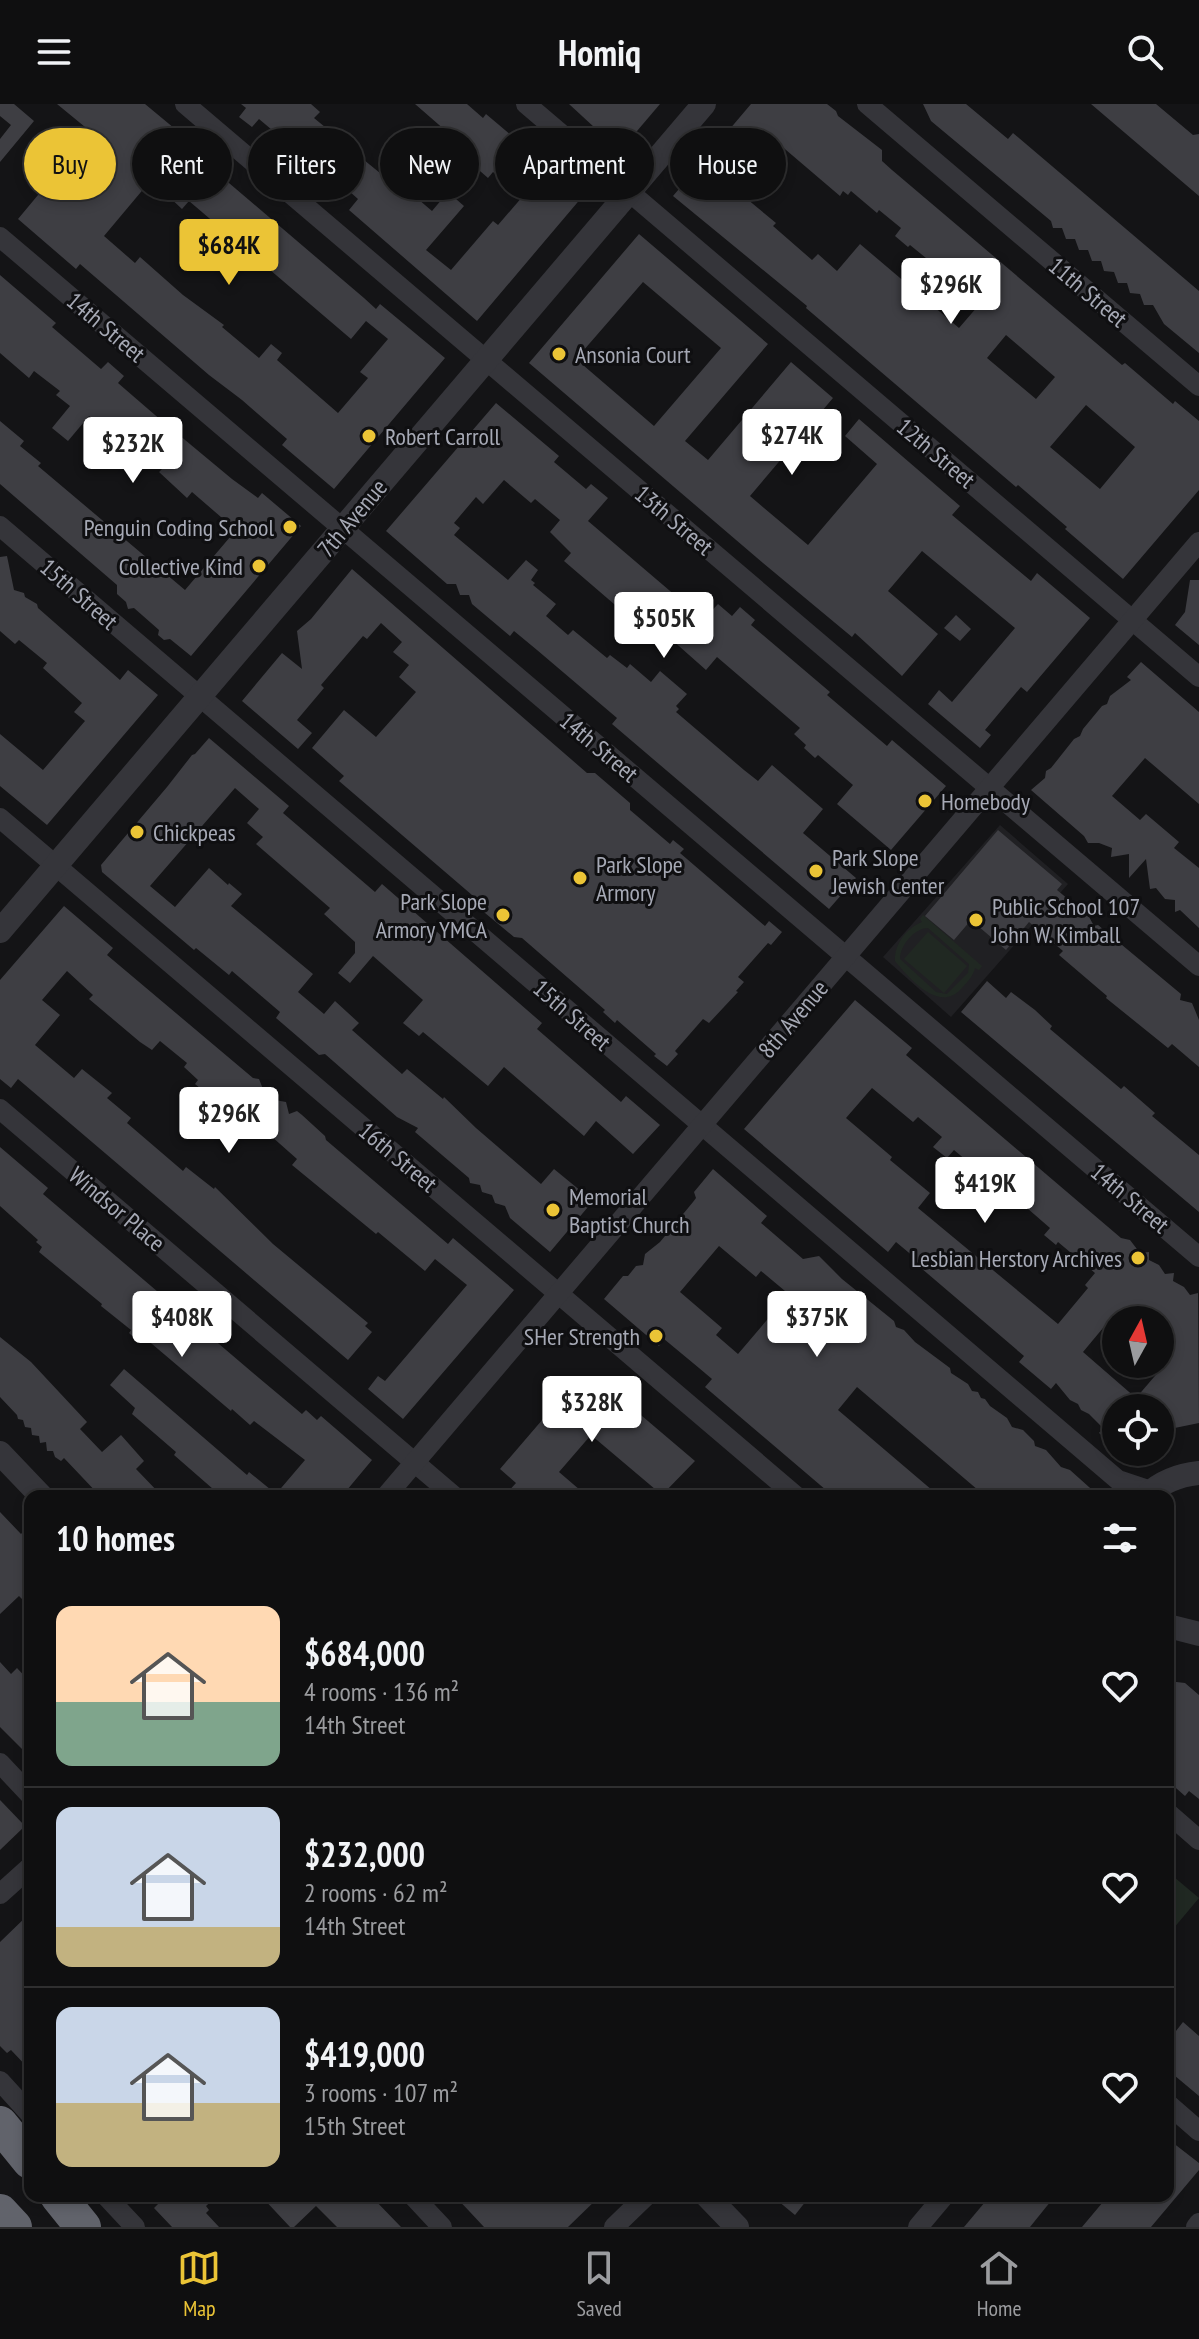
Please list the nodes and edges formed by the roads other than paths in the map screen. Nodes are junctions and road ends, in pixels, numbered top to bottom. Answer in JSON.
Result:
{"nodes":[{"id":1,"x":185,"y":104,"type":"edge"},
{"id":2,"x":526,"y":104,"type":"edge"},
{"id":3,"x":704,"y":104,"type":"edge"},
{"id":4,"x":867,"y":104,"type":"edge"},
{"id":5,"x":554,"y":128,"type":"edge"},
{"id":6,"x":654,"y":163,"type":"edge"},
{"id":7,"x":623,"y":200,"type":"edge"},
{"id":8,"x":639,"y":200,"type":"edge"},
{"id":9,"x":0,"y":237,"type":"edge"},
{"id":10,"x":486,"y":360,"type":"junction"},
{"id":11,"x":1199,"y":386,"type":"edge"},
{"id":12,"x":0,"y":526,"type":"edge"},
{"id":13,"x":343,"y":529,"type":"junction"},
{"id":14,"x":1199,"y":542,"type":"edge"},
{"id":15,"x":1132,"y":620,"type":"junction"},
{"id":16,"x":1199,"y":677,"type":"edge"},
{"id":17,"x":199,"y":697,"type":"junction"},
{"id":18,"x":989,"y":789,"type":"junction"},
{"id":19,"x":0,"y":818,"type":"edge"},
{"id":20,"x":56,"y":866,"type":"junction"},
{"id":21,"x":0,"y":931,"type":"edge"},
{"id":22,"x":845,"y":957,"type":"junction"},
{"id":23,"x":1199,"y":966,"type":"edge"},
{"id":24,"x":0,"y":1109,"type":"edge"},
{"id":25,"x":702,"y":1126,"type":"junction"},
{"id":26,"x":1199,"y":1257,"type":"edge"},
{"id":27,"x":559,"y":1294,"type":"junction"},
{"id":28,"x":0,"y":1453,"type":"edge"},
{"id":29,"x":415,"y":1463,"type":"junction"},
{"id":30,"x":1199,"y":1473,"type":"edge"},
{"id":31,"x":35,"y":1490,"type":"edge"},
{"id":32,"x":391,"y":1490,"type":"edge"},
{"id":33,"x":447,"y":1490,"type":"edge"},
{"id":34,"x":789,"y":1490,"type":"edge"},
{"id":35,"x":1140,"y":1490,"type":"edge"},
{"id":36,"x":1156,"y":1490,"type":"edge"},
{"id":37,"x":1174,"y":1628,"type":"edge"},
{"id":38,"x":1199,"y":1634,"type":"edge"},
{"id":39,"x":0,"y":1763,"type":"edge"},
{"id":40,"x":24,"y":1789,"type":"edge"},
{"id":41,"x":1174,"y":1818,"type":"edge"},
{"id":42,"x":1199,"y":1840,"type":"edge"},
{"id":43,"x":24,"y":1872,"type":"edge"},
{"id":44,"x":0,"y":1894,"type":"edge"},
{"id":45,"x":0,"y":2081,"type":"edge"},
{"id":46,"x":24,"y":2107,"type":"edge"},
{"id":47,"x":1174,"y":2109,"type":"edge"},
{"id":48,"x":0,"y":2124,"type":"edge"},
{"id":49,"x":1199,"y":2131,"type":"edge"},
{"id":50,"x":24,"y":2154,"type":"edge"},
{"id":51,"x":63,"y":2202,"type":"edge"},
{"id":52,"x":112,"y":2202,"type":"edge"},
{"id":53,"x":419,"y":2202,"type":"edge"},
{"id":54,"x":640,"y":2202,"type":"edge"},
{"id":55,"x":713,"y":2202,"type":"edge"},
{"id":56,"x":939,"y":2202,"type":"edge"},
{"id":57,"x":0,"y":2212,"type":"edge"},
{"id":58,"x":14,"y":2227,"type":"edge"},
{"id":59,"x":83,"y":2227,"type":"edge"},
{"id":60,"x":135,"y":2227,"type":"edge"},
{"id":61,"x":442,"y":2227,"type":"edge"},
{"id":62,"x":614,"y":2227,"type":"edge"},
{"id":63,"x":737,"y":2227,"type":"edge"},
{"id":64,"x":918,"y":2227,"type":"edge"}],
"edges":[{"from":1,"to":10,"type":"street","name":"13th Street"},
{"from":2,"to":5,"type":"street","name":"12th Street"},
{"from":3,"to":6,"type":"street","name":"7th Avenue"},
{"from":4,"to":11,"type":"street","name":"11th Street"},
{"from":7,"to":10,"type":"street","name":"7th Avenue"},
{"from":8,"to":15,"type":"street","name":"12th Street"},
{"from":9,"to":13,"type":"street","name":"14th Street"},
{"from":10,"to":13,"type":"street","name":"7th Avenue"},
{"from":10,"to":18,"type":"street","name":"13th Street"},
{"from":12,"to":17,"type":"street","name":"15th Street"},
{"from":13,"to":17,"type":"street","name":"7th Avenue"},
{"from":13,"to":22,"type":"street","name":"14th Street"},
{"from":14,"to":15,"type":"street","name":"8th Avenue"},
{"from":15,"to":16,"type":"street","name":"12th Street"},
{"from":15,"to":18,"type":"street","name":"8th Avenue"},
{"from":17,"to":20,"type":"street","name":"7th Avenue"},
{"from":17,"to":25,"type":"street","name":"15th Street"},
{"from":18,"to":22,"type":"street","name":"8th Avenue"},
{"from":18,"to":23,"type":"street","name":"13th Street"},
{"from":19,"to":20,"type":"street","name":"16th Street"},
{"from":20,"to":21,"type":"street","name":"7th Avenue"},
{"from":20,"to":27,"type":"street","name":"16th Street"},
{"from":22,"to":25,"type":"street","name":"8th Avenue"},
{"from":22,"to":26,"type":"street","name":"14th Street"},
{"from":24,"to":29,"type":"street","name":"Windsor Place"},
{"from":25,"to":27,"type":"street","name":"8th Avenue"},
{"from":25,"to":35,"type":"street","name":"15th Street"},
{"from":27,"to":29,"type":"street","name":"8th Avenue"},
{"from":27,"to":34,"type":"street","name":"16th Street"},
{"from":28,"to":31,"type":"street"},
{"from":29,"to":32,"type":"street","name":"8th Avenue"},
{"from":29,"to":33,"type":"street","name":"Windsor Place"},
{"from":30,"to":36,"type":"street"},
{"from":37,"to":38,"type":"street"},
{"from":39,"to":40,"type":"street"},
{"from":41,"to":42,"type":"street"},
{"from":43,"to":44,"type":"street"},
{"from":45,"to":46,"type":"street"},
{"from":47,"to":49,"type":"street"},
{"from":48,"to":50,"type":"highway"},
{"from":51,"to":59,"type":"highway"},
{"from":52,"to":60,"type":"street"},
{"from":53,"to":61,"type":"street"},
{"from":54,"to":62,"type":"street"},
{"from":55,"to":63,"type":"street"},
{"from":56,"to":64,"type":"street"},
{"from":57,"to":58,"type":"highway"}]}
